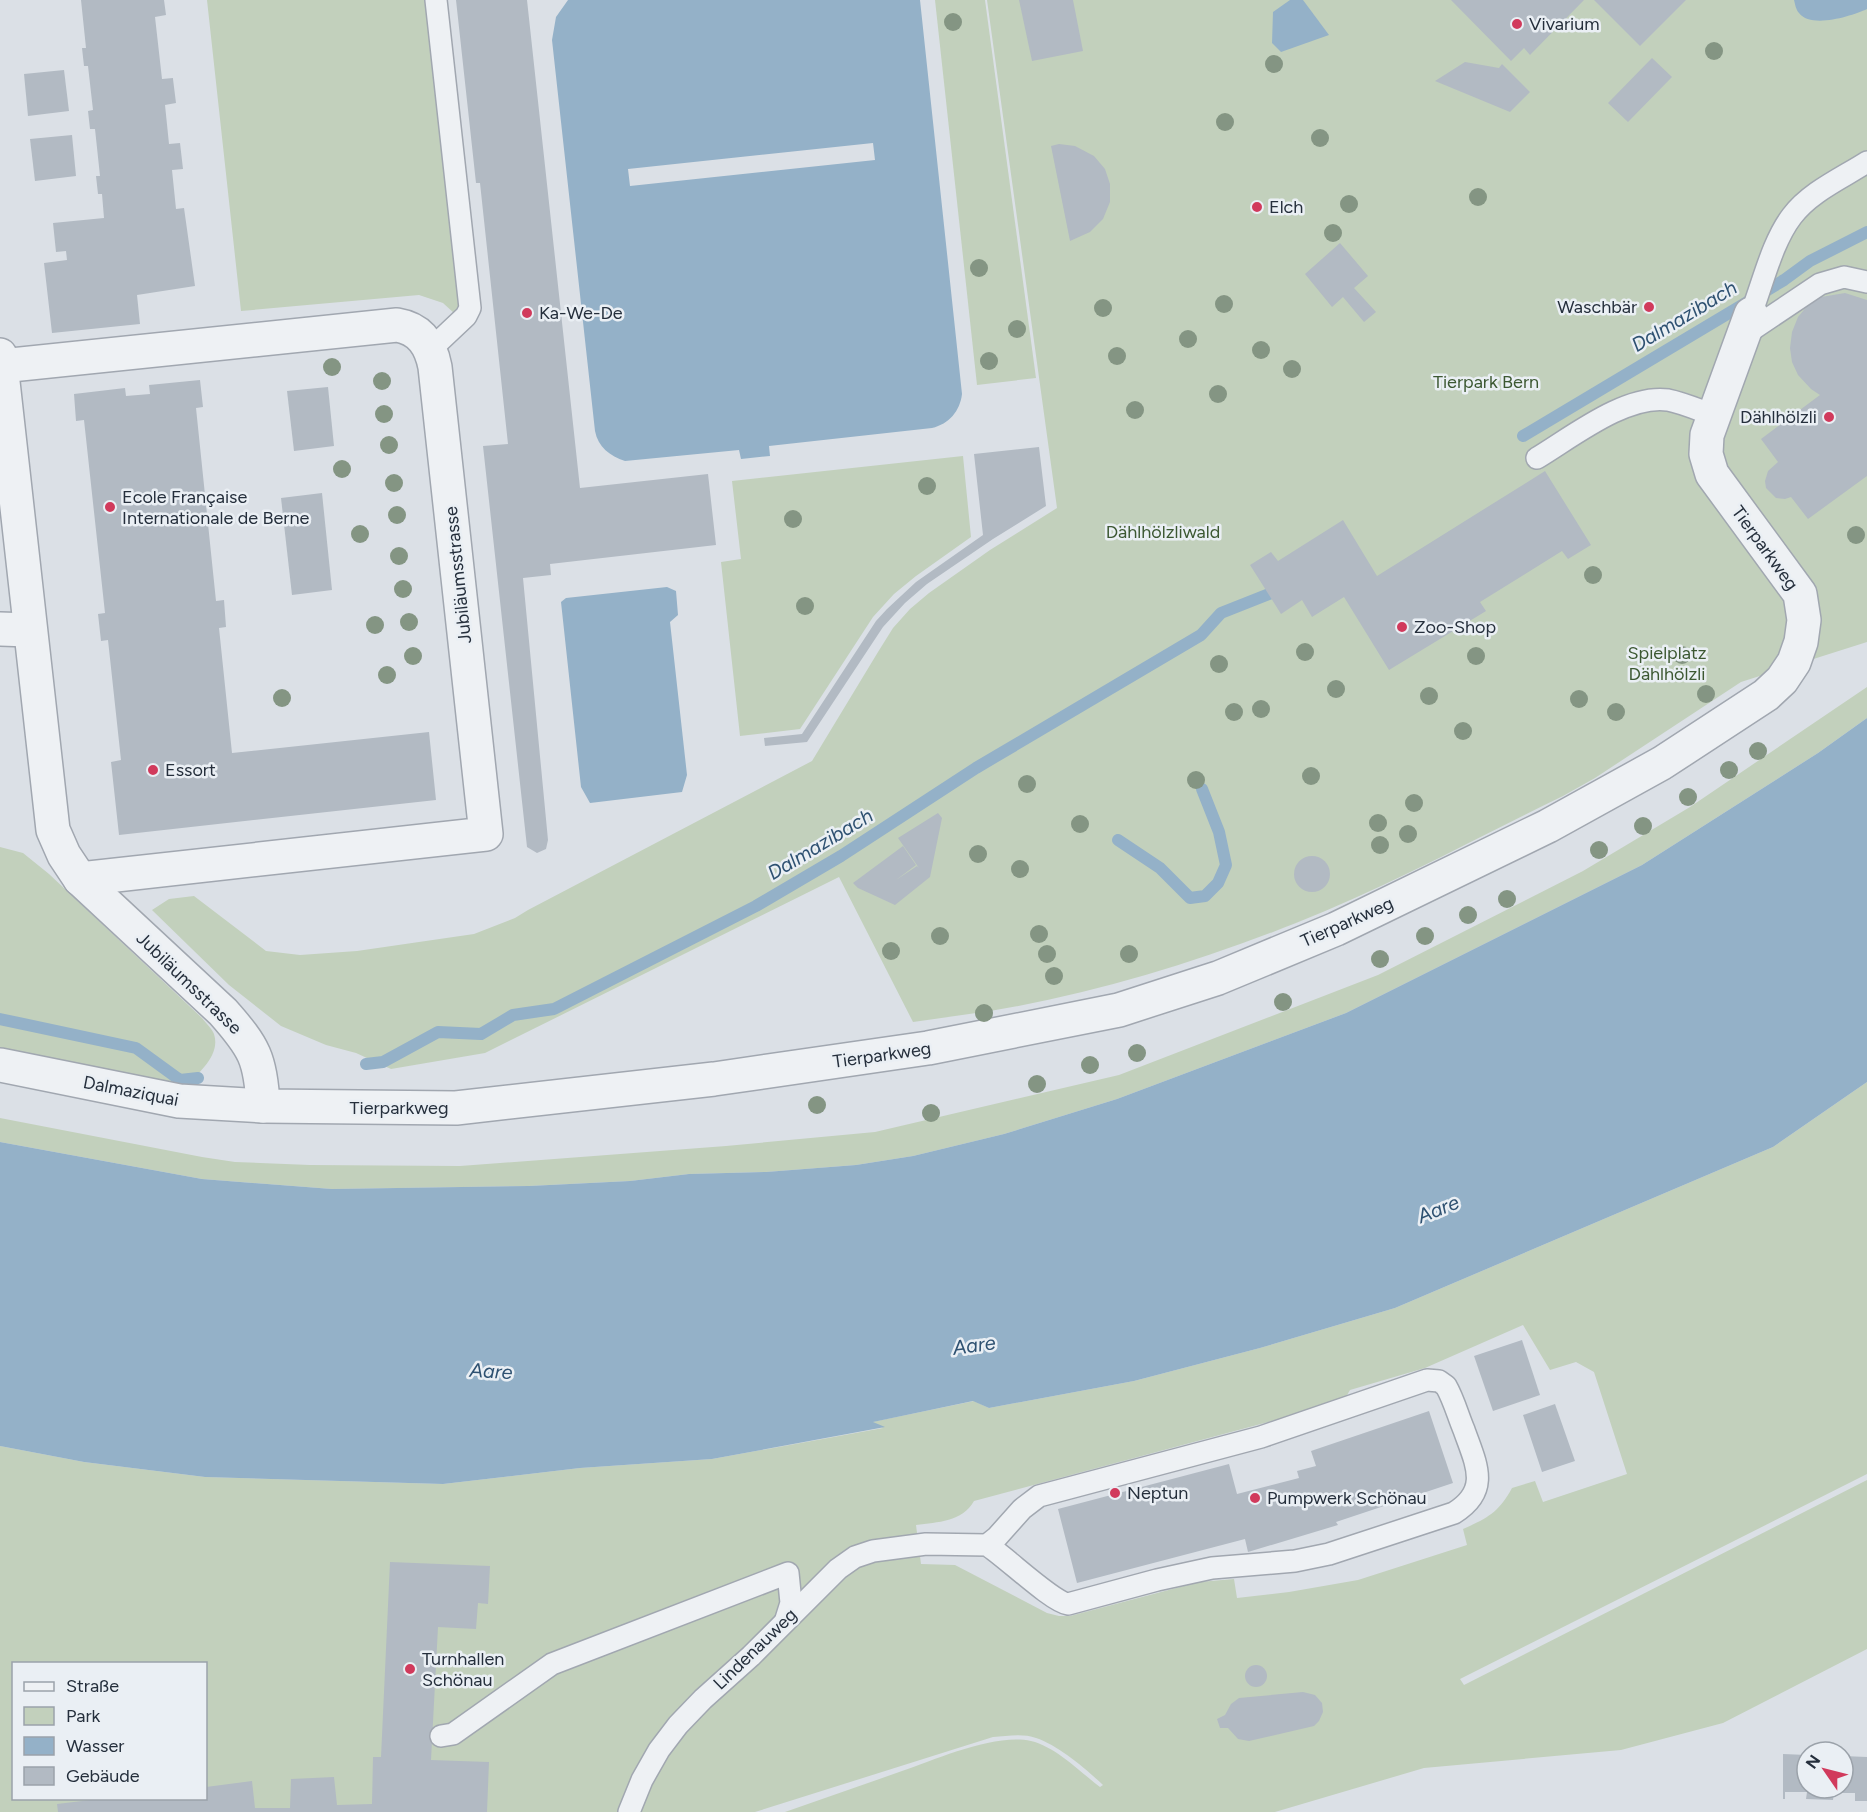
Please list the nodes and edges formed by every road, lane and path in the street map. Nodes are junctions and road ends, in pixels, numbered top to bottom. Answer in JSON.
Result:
{"nodes":[{"id":1,"x":436,"y":0,"type":"edge"},
{"id":2,"x":1867,"y":162,"type":"edge"},
{"id":3,"x":1867,"y":282,"type":"edge"},
{"id":4,"x":1747,"y":325,"type":"junction"},
{"id":5,"x":431,"y":349,"type":"junction"},
{"id":6,"x":1,"y":361,"type":"edge"},
{"id":7,"x":1713,"y":415,"type":"junction"},
{"id":8,"x":1537,"y":458,"type":"dead end"},
{"id":9,"x":15,"y":629,"type":"edge"},
{"id":10,"x":80,"y":879,"type":"junction"},
{"id":11,"x":0,"y":1065,"type":"edge"},
{"id":12,"x":263,"y":1106,"type":"junction"},
{"id":13,"x":987,"y":1545,"type":"junction"},
{"id":14,"x":786,"y":1619,"type":"junction"},
{"id":15,"x":441,"y":1736,"type":"dead end"},
{"id":16,"x":629,"y":1812,"type":"edge"}],
"edges":[{"from":1,"to":5,"type":"lane"},
{"from":2,"to":4,"type":"lane","name":"Tierparkweg"},
{"from":3,"to":4,"type":"lane"},
{"from":4,"to":7,"type":"street","name":"Tierparkweg"},
{"from":5,"to":6,"type":"street","name":"Jubiläumsstrasse"},
{"from":5,"to":10,"type":"street","name":"Jubiläumsstrasse"},
{"from":6,"to":9,"type":"street","name":"Jubiläumsstrasse"},
{"from":7,"to":8,"type":"lane"},
{"from":7,"to":12,"type":"street","name":"Tierparkweg"},
{"from":9,"to":10,"type":"street","name":"Jubiläumsstrasse"},
{"from":10,"to":12,"type":"street","name":"Jubiläumsstrasse"},
{"from":11,"to":12,"type":"street","name":"Dalmaziquai"},
{"from":13,"to":13,"type":"lane"},
{"from":13,"to":14,"type":"lane","name":"Lindenauweg"},
{"from":14,"to":15,"type":"lane"},
{"from":14,"to":16,"type":"lane","name":"Lindenauweg"}]}
